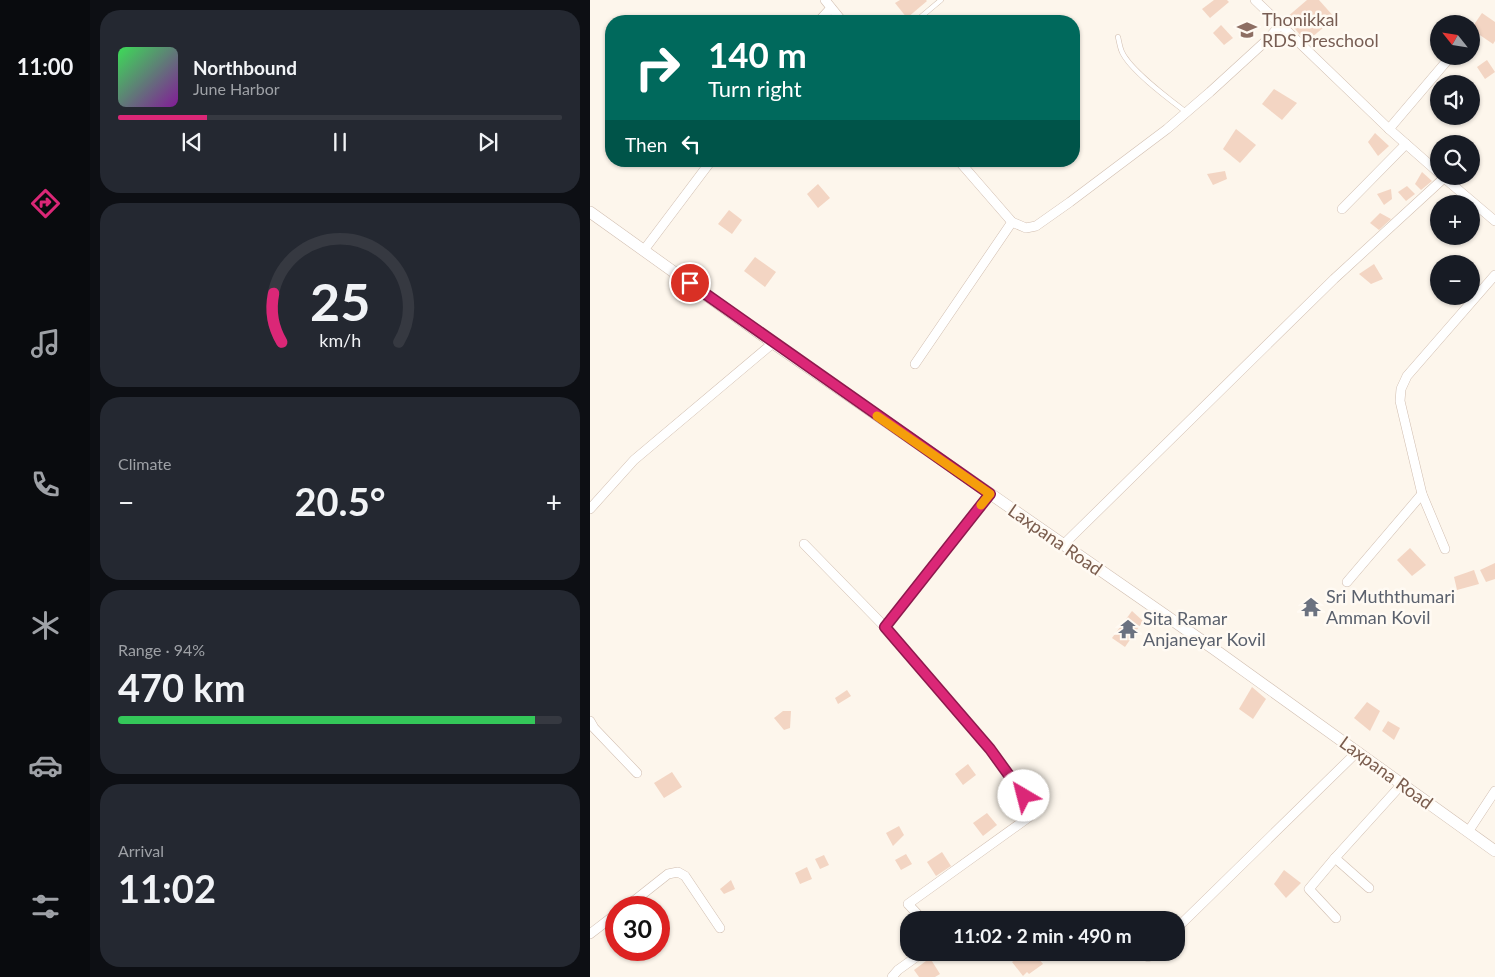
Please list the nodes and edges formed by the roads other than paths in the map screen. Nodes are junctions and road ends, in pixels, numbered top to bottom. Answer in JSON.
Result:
{"nodes":[{"id":1,"x":825,"y":0,"type":"edge"},
{"id":2,"x":941,"y":0,"type":"edge"},
{"id":3,"x":1255,"y":0,"type":"edge"},
{"id":4,"x":831,"y":8,"type":"junction"},
{"id":5,"x":825,"y":15,"type":"edge"},
{"id":6,"x":837,"y":15,"type":"edge"},
{"id":7,"x":923,"y":15,"type":"edge"},
{"id":8,"x":1281,"y":24,"type":"junction"},
{"id":9,"x":1118,"y":37,"type":"dead end"},
{"id":10,"x":1443,"y":65,"type":"edge"},
{"id":11,"x":1187,"y":113,"type":"junction"},
{"id":12,"x":1390,"y":129,"type":"junction"},
{"id":13,"x":1406,"y":144,"type":"junction"},
{"id":14,"x":1430,"y":165,"type":"edge"},
{"id":15,"x":706,"y":167,"type":"edge"},
{"id":16,"x":964,"y":167,"type":"edge"},
{"id":17,"x":1433,"y":185,"type":"edge"},
{"id":18,"x":1453,"y":185,"type":"edge"},
{"id":19,"x":1342,"y":209,"type":"dead end"},
{"id":20,"x":590,"y":212,"type":"edge"},
{"id":21,"x":1495,"y":221,"type":"edge"},
{"id":22,"x":1012,"y":222,"type":"junction"},
{"id":23,"x":644,"y":250,"type":"junction"},
{"id":24,"x":1495,"y":275,"type":"edge"},
{"id":25,"x":773,"y":343,"type":"junction"},
{"id":26,"x":915,"y":364,"type":"dead end"},
{"id":27,"x":990,"y":494,"type":"junction"},
{"id":28,"x":1422,"y":494,"type":"junction"},
{"id":29,"x":590,"y":509,"type":"edge"},
{"id":30,"x":804,"y":544,"type":"dead end"},
{"id":31,"x":1063,"y":545,"type":"junction"},
{"id":32,"x":1445,"y":549,"type":"dead end"},
{"id":33,"x":1347,"y":582,"type":"dead end"},
{"id":34,"x":885,"y":627,"type":"junction"},
{"id":35,"x":591,"y":727,"type":"edge"},
{"id":36,"x":1357,"y":752,"type":"junction"},
{"id":37,"x":637,"y":773,"type":"dead end"},
{"id":38,"x":1402,"y":784,"type":"junction"},
{"id":39,"x":1495,"y":791,"type":"edge"},
{"id":40,"x":1468,"y":832,"type":"junction"},
{"id":41,"x":1495,"y":851,"type":"edge"},
{"id":42,"x":1335,"y":858,"type":"junction"},
{"id":43,"x":1369,"y":888,"type":"dead end"},
{"id":44,"x":640,"y":896,"type":"edge"},
{"id":45,"x":915,"y":911,"type":"edge"},
{"id":46,"x":1336,"y":918,"type":"dead end"},
{"id":47,"x":1185,"y":920,"type":"edge"},
{"id":48,"x":605,"y":922,"type":"edge"},
{"id":49,"x":720,"y":928,"type":"dead end"},
{"id":50,"x":590,"y":934,"type":"edge"},
{"id":51,"x":910,"y":961,"type":"edge"},
{"id":52,"x":892,"y":977,"type":"edge"}],
"edges":[{"from":1,"to":4,"type":"street"},
{"from":2,"to":7,"type":"lane"},
{"from":3,"to":8,"type":"street"},
{"from":4,"to":5,"type":"street"},
{"from":4,"to":6,"type":"street"},
{"from":8,"to":11,"type":"street"},
{"from":8,"to":12,"type":"street"},
{"from":9,"to":11,"type":"lane"},
{"from":10,"to":12,"type":"street"},
{"from":11,"to":22,"type":"street"},
{"from":12,"to":13,"type":"street"},
{"from":13,"to":14,"type":"street"},
{"from":13,"to":19,"type":"street"},
{"from":15,"to":23,"type":"street"},
{"from":16,"to":22,"type":"street"},
{"from":17,"to":31,"type":"street"},
{"from":18,"to":21,"type":"street"},
{"from":20,"to":23,"type":"street","name":"Laxpana Road"},
{"from":22,"to":26,"type":"street"},
{"from":23,"to":25,"type":"street","name":"Laxpana Road"},
{"from":24,"to":28,"type":"street"},
{"from":25,"to":27,"type":"street","name":"Laxpana Road"},
{"from":25,"to":29,"type":"street"},
{"from":27,"to":31,"type":"street","name":"Laxpana Road"},
{"from":27,"to":34,"type":"street"},
{"from":28,"to":32,"type":"street"},
{"from":28,"to":33,"type":"street"},
{"from":30,"to":34,"type":"street"},
{"from":31,"to":36,"type":"street","name":"Laxpana Road"},
{"from":34,"to":45,"type":"street"},
{"from":35,"to":37,"type":"street"},
{"from":36,"to":38,"type":"street","name":"Laxpana Road"},
{"from":36,"to":47,"type":"street"},
{"from":38,"to":40,"type":"street","name":"Laxpana Road"},
{"from":38,"to":42,"type":"street"},
{"from":39,"to":40,"type":"street"},
{"from":40,"to":41,"type":"street","name":"Laxpana Road"},
{"from":42,"to":43,"type":"street"},
{"from":42,"to":46,"type":"street"},
{"from":44,"to":49,"type":"street"},
{"from":48,"to":50,"type":"street"},
{"from":51,"to":52,"type":"street"}]}
